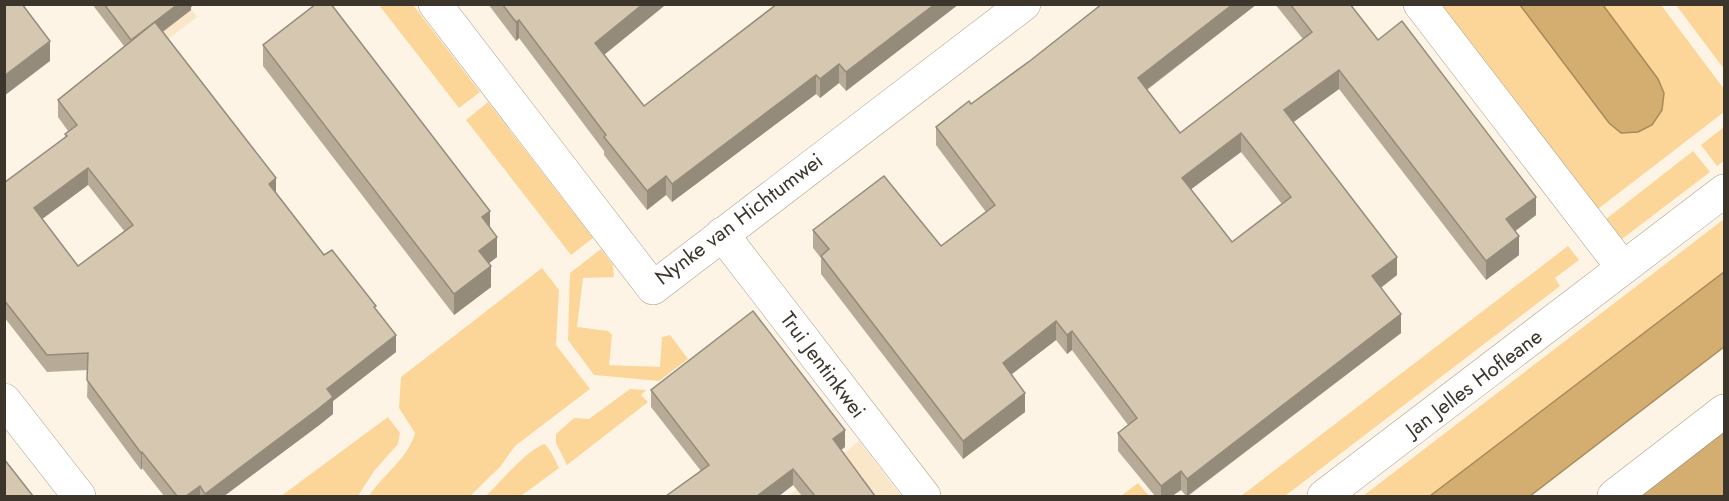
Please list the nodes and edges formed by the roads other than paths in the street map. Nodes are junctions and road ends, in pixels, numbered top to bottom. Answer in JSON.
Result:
{"nodes":[{"id":1,"x":435,"y":4,"type":"edge"},
{"id":2,"x":1024,"y":4,"type":"edge"},
{"id":3,"x":1420,"y":4,"type":"edge"},
{"id":4,"x":1725,"y":191,"type":"edge"},
{"id":5,"x":722,"y":234,"type":"junction"},
{"id":6,"x":1623,"y":268,"type":"junction"},
{"id":7,"x":4,"y":400,"type":"edge"},
{"id":8,"x":1725,"y":411,"type":"edge"},
{"id":9,"x":79,"y":496,"type":"edge"},
{"id":10,"x":924,"y":496,"type":"edge"},
{"id":11,"x":1324,"y":496,"type":"edge"},
{"id":12,"x":1614,"y":496,"type":"edge"}],
"edges":[{"from":1,"to":5,"type":"street","name":"Nynke van Hichtumwei"},
{"from":2,"to":5,"type":"street","name":"Nynke van Hichtumwei"},
{"from":3,"to":6,"type":"street"},
{"from":4,"to":6,"type":"street","name":"Jan Jelles Hofleane"},
{"from":5,"to":10,"type":"street","name":"Trui Jentinkwei"},
{"from":6,"to":11,"type":"street","name":"Jan Jelles Hofleane"},
{"from":7,"to":9,"type":"street"},
{"from":8,"to":12,"type":"street"}]}
